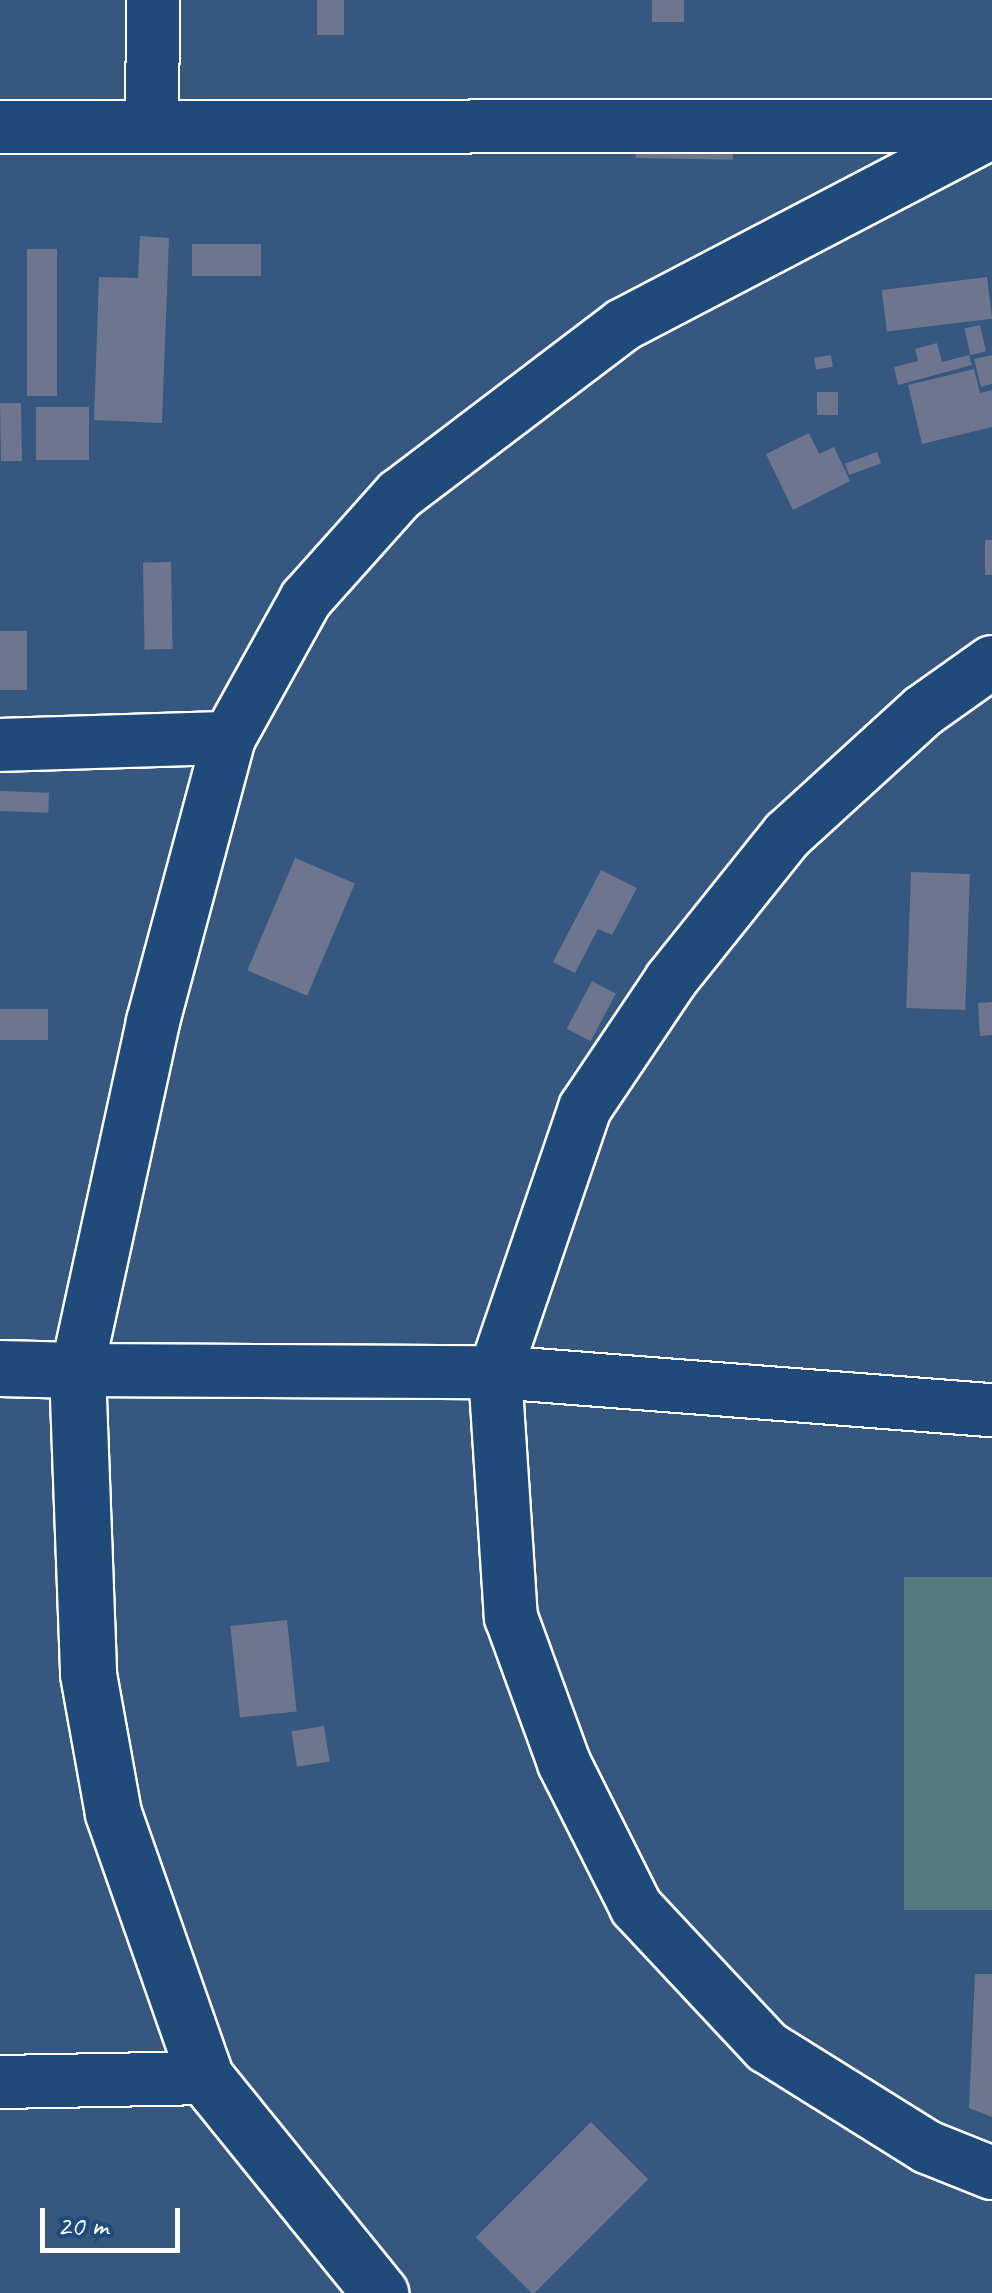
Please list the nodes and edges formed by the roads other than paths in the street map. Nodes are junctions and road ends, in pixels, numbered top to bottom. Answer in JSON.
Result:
{"nodes":[{"id":1,"x":153,"y":0,"type":"edge"},
{"id":2,"x":152,"y":123,"type":"junction"},
{"id":3,"x":0,"y":127,"type":"edge"},
{"id":4,"x":992,"y":129,"type":"edge"},
{"id":5,"x":992,"y":662,"type":"edge"},
{"id":6,"x":229,"y":738,"type":"junction"},
{"id":7,"x":0,"y":746,"type":"edge"},
{"id":8,"x":0,"y":1368,"type":"edge"},
{"id":9,"x":77,"y":1370,"type":"junction"},
{"id":10,"x":494,"y":1372,"type":"junction"},
{"id":11,"x":992,"y":1410,"type":"edge"},
{"id":12,"x":206,"y":2078,"type":"junction"},
{"id":13,"x":0,"y":2082,"type":"edge"},
{"id":14,"x":992,"y":2172,"type":"edge"},
{"id":15,"x":380,"y":2293,"type":"edge"}],
"edges":[{"from":1,"to":2,"type":"street"},
{"from":2,"to":3,"type":"street"},
{"from":2,"to":4,"type":"street"},
{"from":4,"to":6,"type":"street"},
{"from":5,"to":10,"type":"street"},
{"from":6,"to":7,"type":"street"},
{"from":6,"to":9,"type":"street"},
{"from":8,"to":9,"type":"street"},
{"from":9,"to":10,"type":"street"},
{"from":9,"to":12,"type":"street"},
{"from":10,"to":11,"type":"street"},
{"from":10,"to":14,"type":"street"},
{"from":12,"to":13,"type":"street"},
{"from":12,"to":15,"type":"street"}]}
